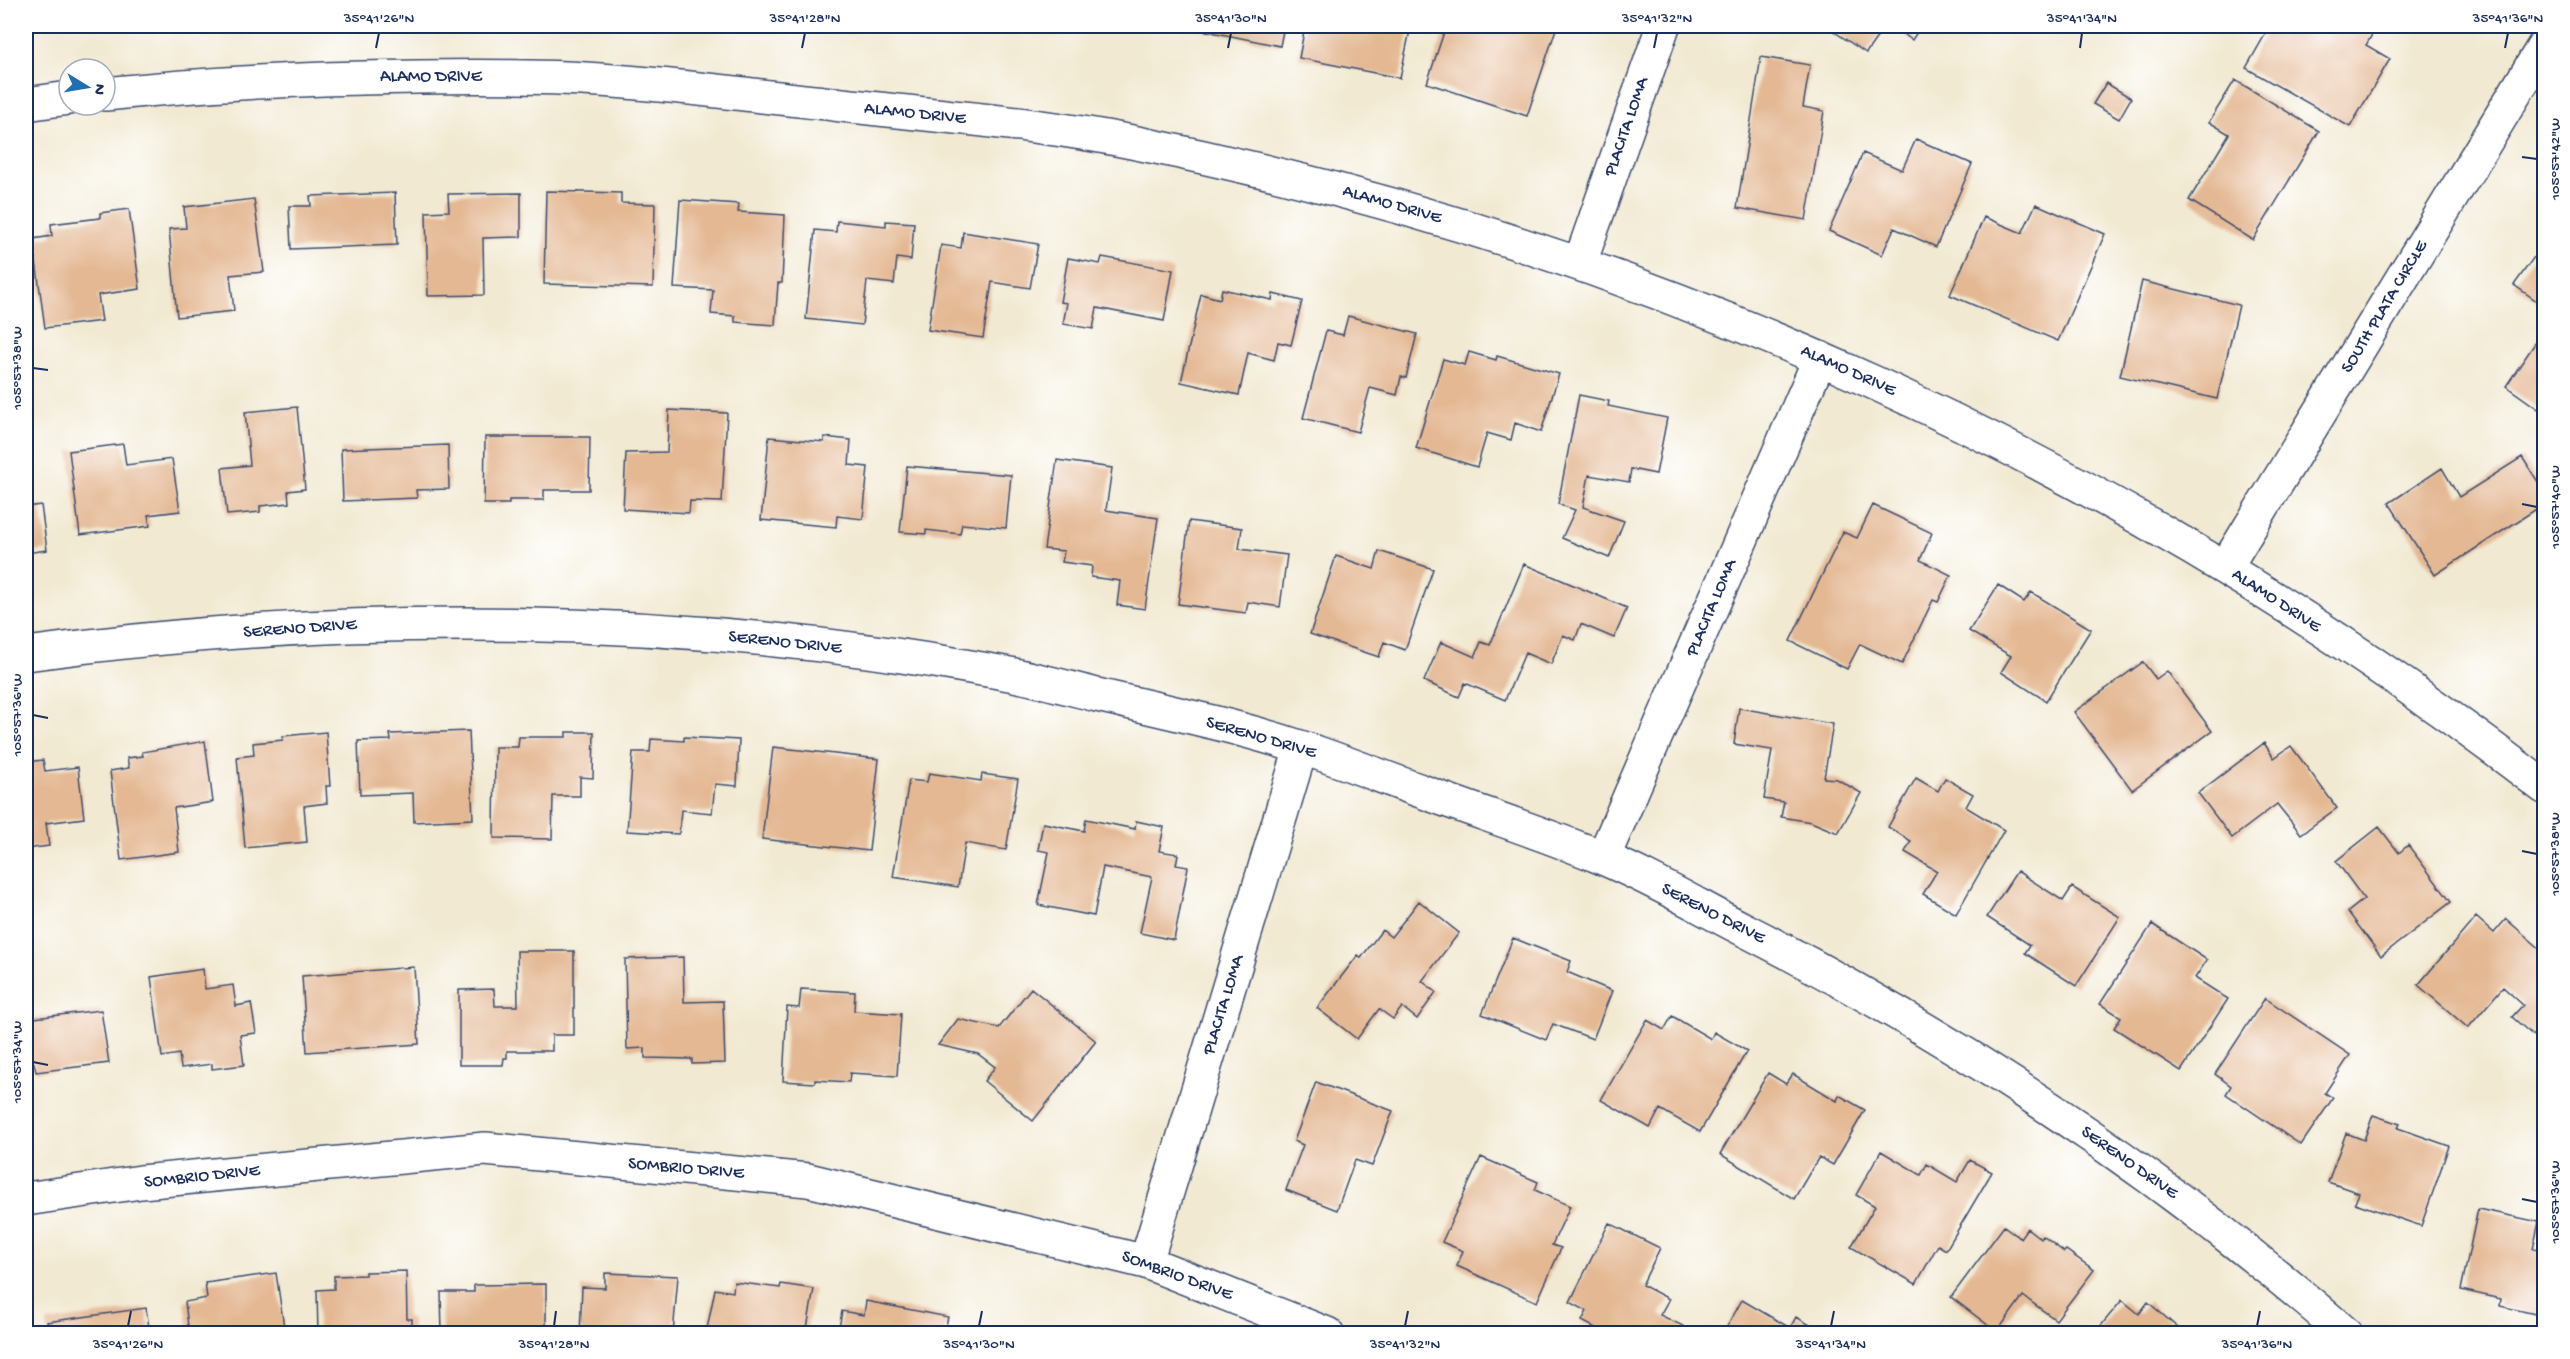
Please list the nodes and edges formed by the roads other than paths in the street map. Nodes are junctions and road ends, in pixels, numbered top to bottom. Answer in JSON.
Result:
{"nodes":[{"id":1,"x":1663,"y":26,"type":"edge"},
{"id":2,"x":2544,"y":46,"type":"edge"},
{"id":3,"x":117,"y":93,"type":"edge"},
{"id":4,"x":57,"y":100,"type":"edge"},
{"id":5,"x":26,"y":104,"type":"edge"},
{"id":6,"x":1580,"y":263,"type":"junction"},
{"id":7,"x":1820,"y":358,"type":"junction"},
{"id":8,"x":2225,"y":568,"type":"junction"},
{"id":9,"x":26,"y":654,"type":"edge"},
{"id":10,"x":1301,"y":748,"type":"junction"},
{"id":11,"x":2544,"y":787,"type":"edge"},
{"id":12,"x":1603,"y":858,"type":"junction"},
{"id":13,"x":26,"y":1199,"type":"edge"},
{"id":14,"x":1146,"y":1262,"type":"junction"},
{"id":15,"x":1326,"y":1334,"type":"edge"},
{"id":16,"x":2346,"y":1334,"type":"edge"}],
"edges":[{"from":1,"to":6,"type":"street","name":"PLACITA LOMA"},
{"from":2,"to":8,"type":"street","name":"SOUTH PLATA CIRCLE"},
{"from":3,"to":6,"type":"street","name":"ALAMO DRIVE"},
{"from":4,"to":5,"type":"street"},
{"from":6,"to":7,"type":"street","name":"ALAMO DRIVE"},
{"from":7,"to":8,"type":"street","name":"ALAMO DRIVE"},
{"from":7,"to":12,"type":"street","name":"PLACITA LOMA"},
{"from":8,"to":11,"type":"street","name":"ALAMO DRIVE"},
{"from":9,"to":10,"type":"street","name":"SERENO DRIVE"},
{"from":10,"to":12,"type":"street","name":"SERENO DRIVE"},
{"from":10,"to":14,"type":"street","name":"PLACITA LOMA"},
{"from":12,"to":16,"type":"street","name":"SERENO DRIVE"},
{"from":13,"to":14,"type":"street","name":"SOMBRIO DRIVE"},
{"from":14,"to":15,"type":"street","name":"SOMBRIO DRIVE"}]}
